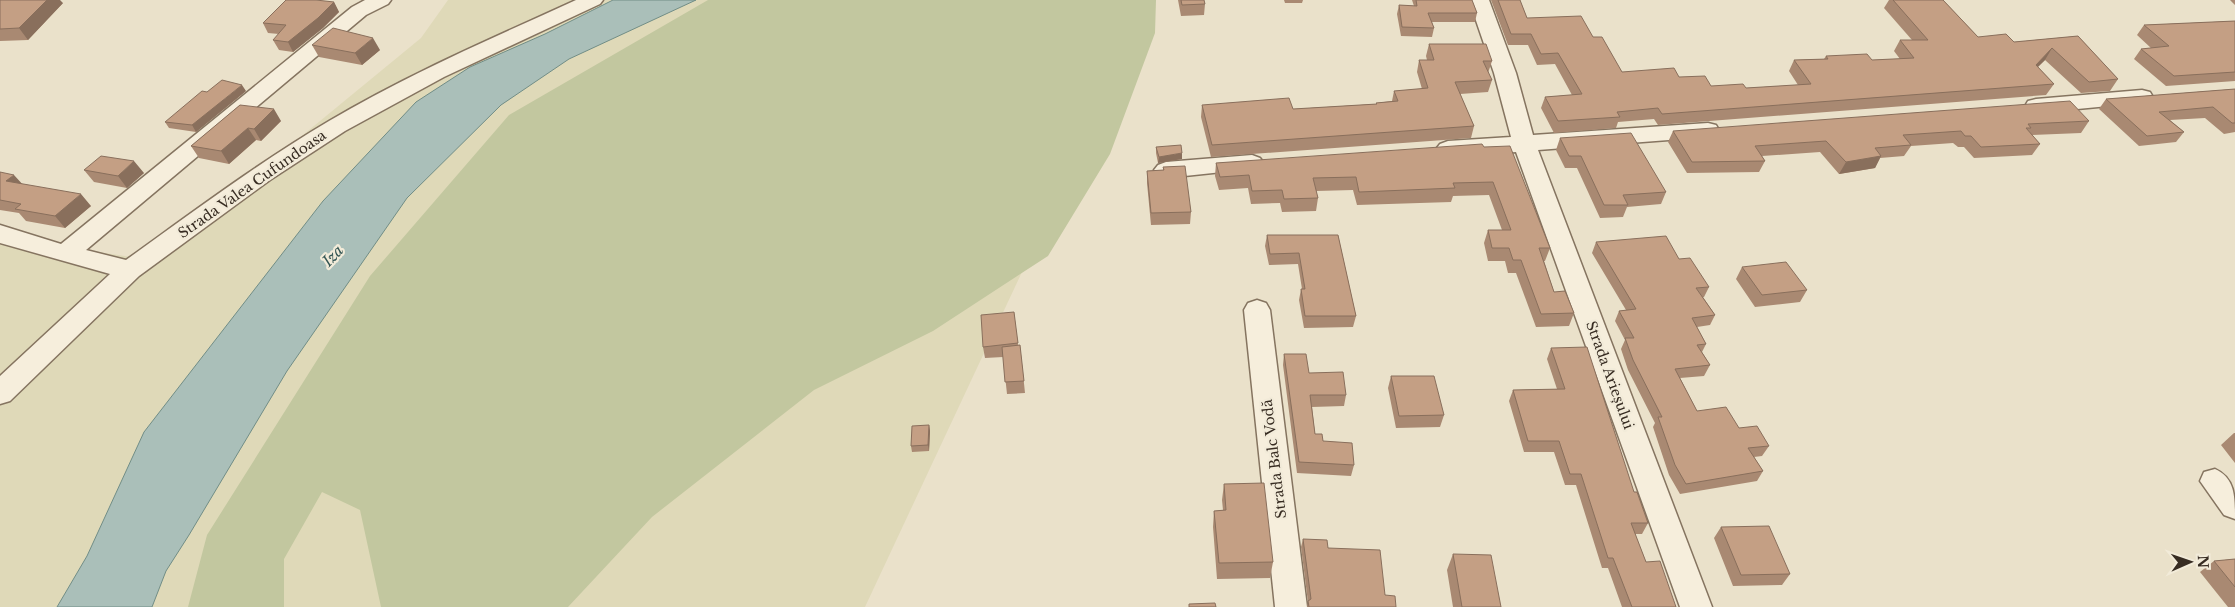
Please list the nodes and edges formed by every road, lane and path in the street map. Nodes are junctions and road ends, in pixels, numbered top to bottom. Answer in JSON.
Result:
{"nodes":[{"id":1,"x":381,"y":0,"type":"edge"},
{"id":2,"x":593,"y":0,"type":"edge"},
{"id":3,"x":1479,"y":0,"type":"edge"},
{"id":4,"x":2166,"y":95,"type":"edge"},
{"id":5,"x":2010,"y":108,"type":"edge"},
{"id":6,"x":1733,"y":128,"type":"edge"},
{"id":7,"x":1524,"y":143,"type":"junction"},
{"id":8,"x":1424,"y":150,"type":"edge"},
{"id":9,"x":1275,"y":162,"type":"edge"},
{"id":10,"x":1166,"y":170,"type":"edge"},
{"id":11,"x":0,"y":234,"type":"edge"},
{"id":12,"x":65,"y":254,"type":"junction"},
{"id":13,"x":130,"y":270,"type":"junction"},
{"id":14,"x":1257,"y":310,"type":"dead end"},
{"id":15,"x":0,"y":393,"type":"edge"},
{"id":16,"x":2215,"y":481,"type":"dead end"},
{"id":17,"x":2235,"y":506,"type":"edge"},
{"id":18,"x":1291,"y":607,"type":"edge"},
{"id":19,"x":1696,"y":607,"type":"edge"}],
"edges":[{"from":1,"to":12,"type":"street"},
{"from":2,"to":13,"type":"street","name":"Strada Valea Cufundoasa"},
{"from":3,"to":7,"type":"street","name":"Strada Arieșului"},
{"from":4,"to":5,"type":"street"},
{"from":6,"to":7,"type":"street"},
{"from":7,"to":8,"type":"street"},
{"from":7,"to":19,"type":"street","name":"Strada Arieșului"},
{"from":9,"to":10,"type":"street"},
{"from":11,"to":12,"type":"street"},
{"from":12,"to":13,"type":"street"},
{"from":13,"to":15,"type":"street","name":"Strada Valea Cufundoasa"},
{"from":14,"to":18,"type":"street","name":"Strada Balc Vodă"},
{"from":16,"to":17,"type":"street"}]}
